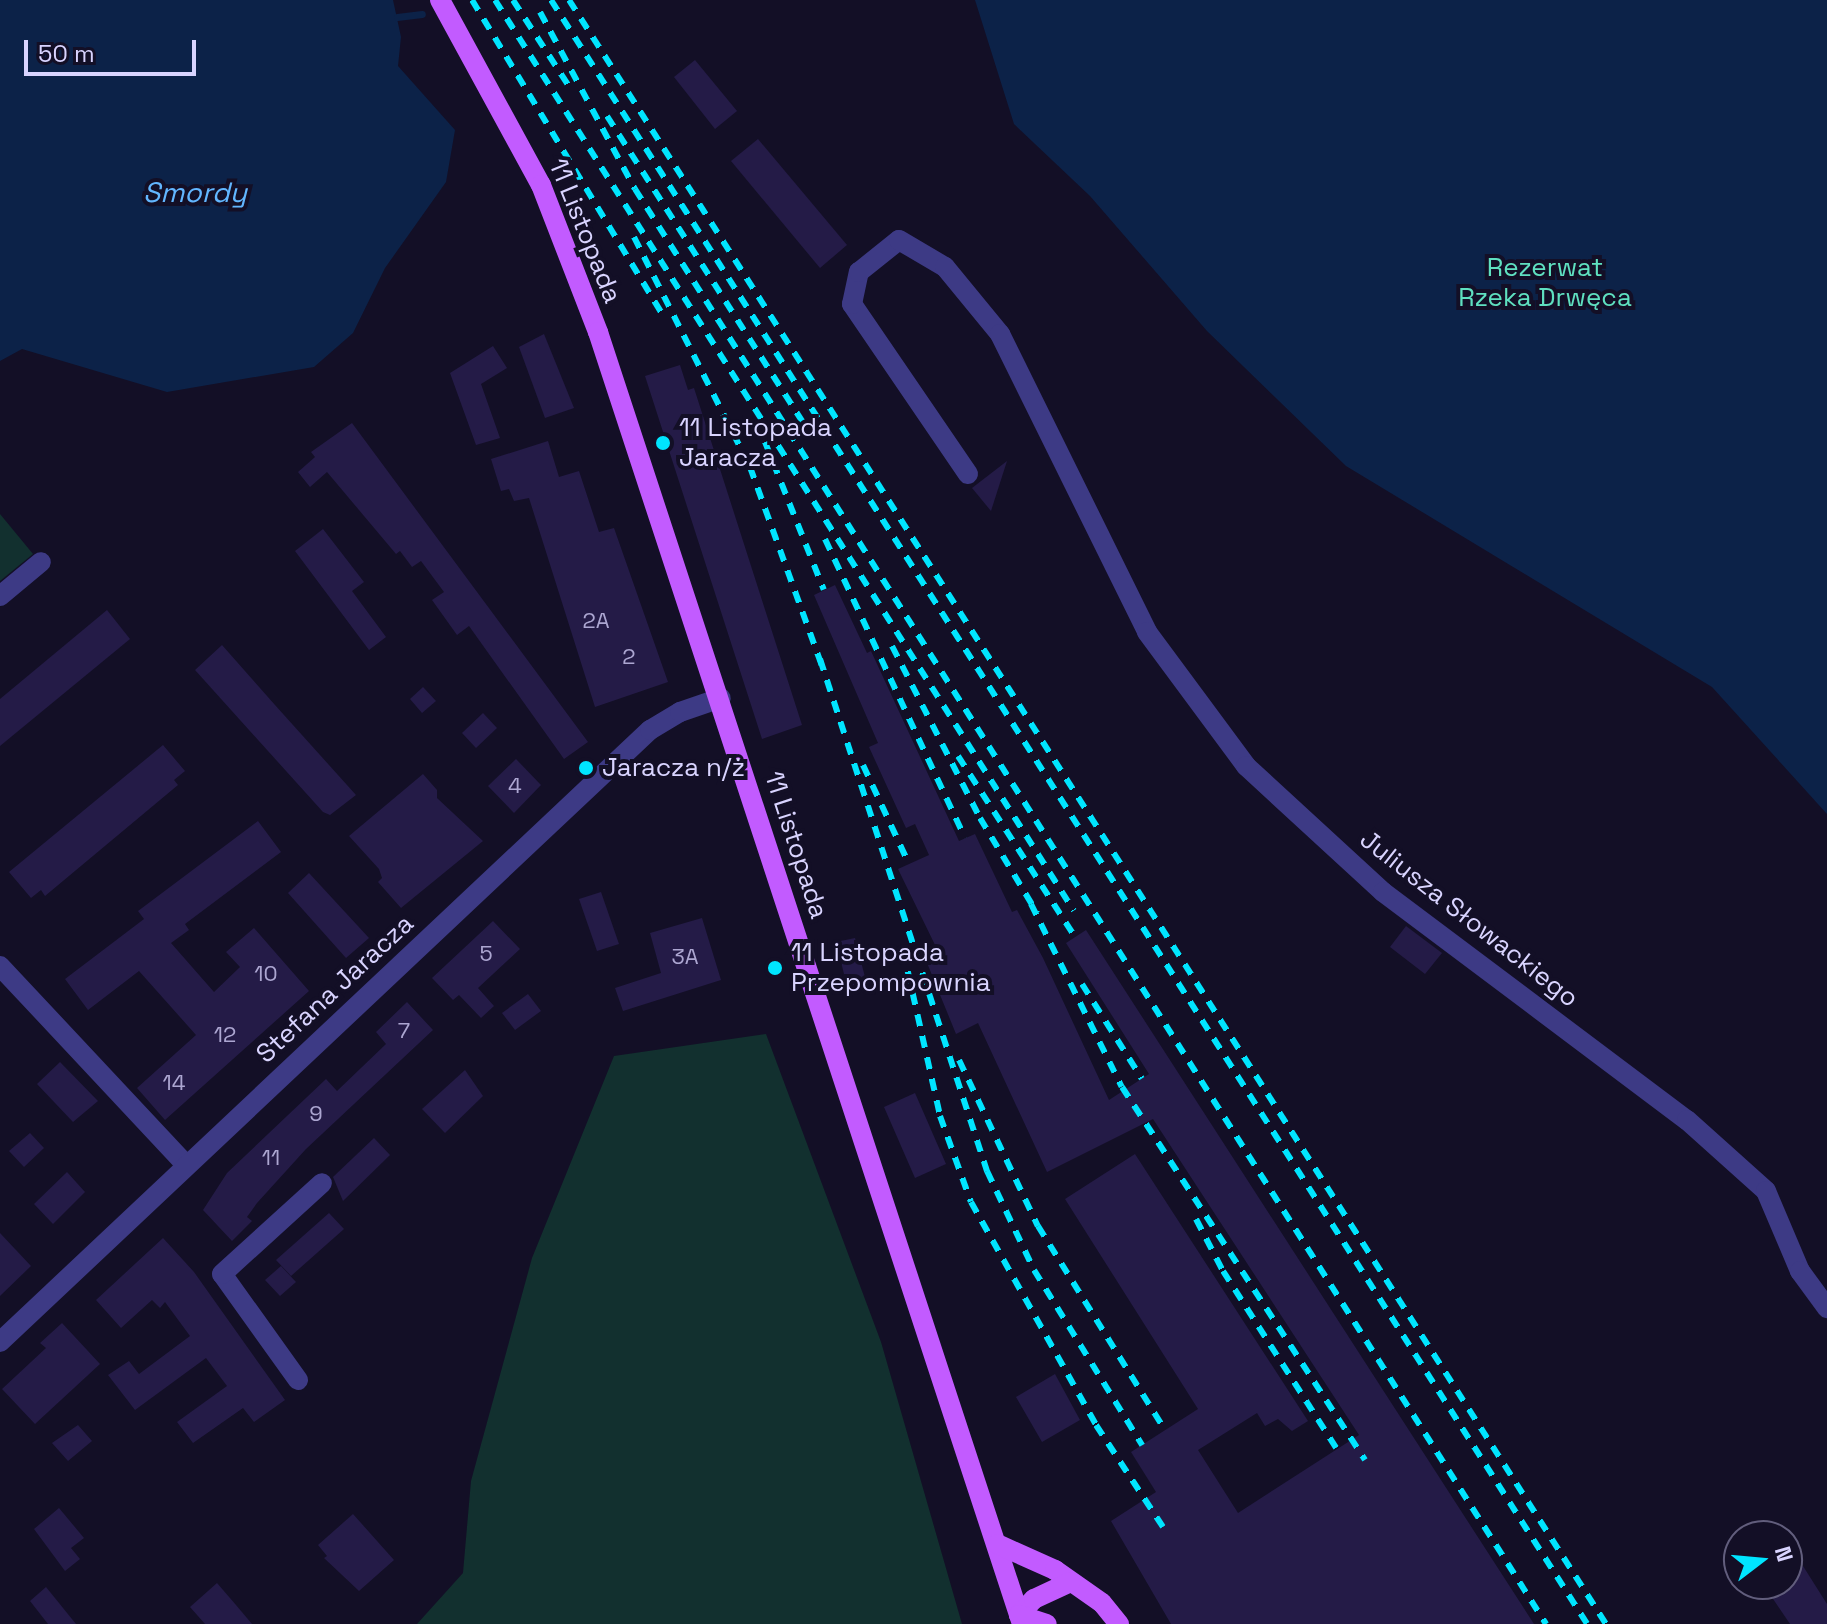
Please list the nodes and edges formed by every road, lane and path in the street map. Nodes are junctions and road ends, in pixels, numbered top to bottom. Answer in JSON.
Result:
{"nodes":[{"id":1,"x":440,"y":0,"type":"edge"},
{"id":2,"x":968,"y":474,"type":"dead end"},
{"id":3,"x":41,"y":562,"type":"dead end"},
{"id":4,"x":0,"y":596,"type":"edge"},
{"id":5,"x":721,"y":698,"type":"junction"},
{"id":6,"x":0,"y":966,"type":"edge"},
{"id":7,"x":186,"y":1165,"type":"junction"},
{"id":8,"x":322,"y":1183,"type":"dead end"},
{"id":9,"x":1827,"y":1308,"type":"edge"},
{"id":10,"x":0,"y":1342,"type":"edge"},
{"id":11,"x":298,"y":1380,"type":"dead end"},
{"id":12,"x":997,"y":1544,"type":"junction"},
{"id":13,"x":1070,"y":1582,"type":"junction"},
{"id":14,"x":1020,"y":1620,"type":"edge"},
{"id":15,"x":1047,"y":1624,"type":"edge"},
{"id":16,"x":1119,"y":1624,"type":"edge"}],
"edges":[{"from":1,"to":5,"type":"main road","name":"11 Listopada"},
{"from":2,"to":9,"type":"street","name":"Juliusza Słowackiego"},
{"from":3,"to":4,"type":"street"},
{"from":5,"to":7,"type":"street","name":"Stefana Jaracza"},
{"from":5,"to":12,"type":"main road","name":"11 Listopada"},
{"from":6,"to":7,"type":"street"},
{"from":7,"to":10,"type":"street","name":"Stefana Jaracza"},
{"from":8,"to":11,"type":"street"},
{"from":12,"to":13,"type":"main road"},
{"from":12,"to":14,"type":"main road","name":"11 Listopada"},
{"from":13,"to":14,"type":"main road"},
{"from":13,"to":16,"type":"main road"},
{"from":14,"to":15,"type":"main road"}]}
